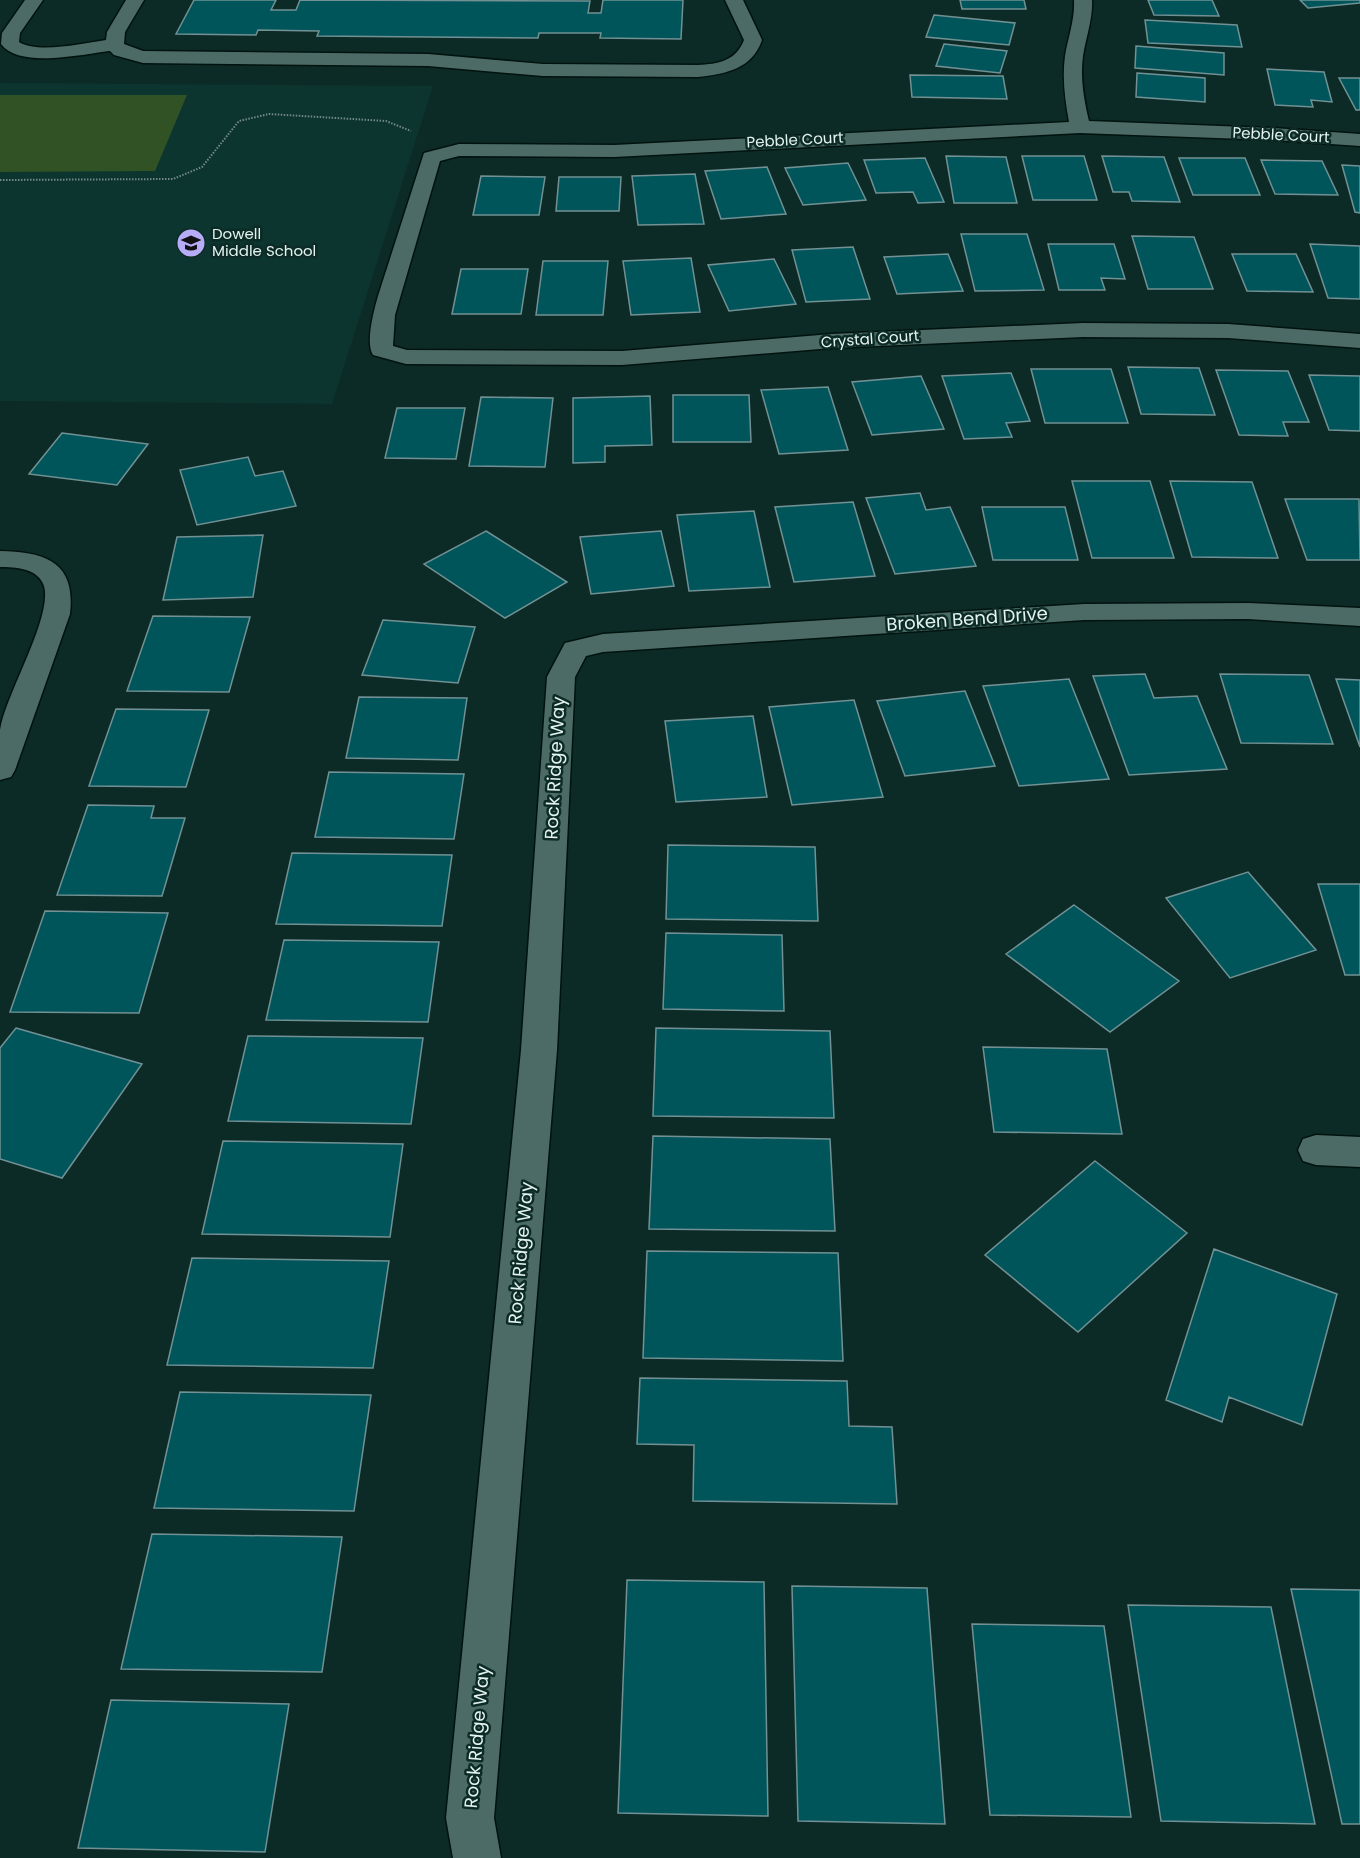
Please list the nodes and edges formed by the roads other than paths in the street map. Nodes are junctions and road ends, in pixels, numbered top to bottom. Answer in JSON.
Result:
{"nodes":[{"id":1,"x":33,"y":0,"type":"edge"},
{"id":2,"x":135,"y":0,"type":"edge"},
{"id":3,"x":734,"y":0,"type":"edge"},
{"id":4,"x":1083,"y":0,"type":"edge"},
{"id":5,"x":115,"y":45,"type":"junction"},
{"id":6,"x":1080,"y":127,"type":"junction"},
{"id":7,"x":1360,"y":140,"type":"edge"},
{"id":8,"x":1360,"y":341,"type":"edge"},
{"id":9,"x":381,"y":350,"type":"joint"},
{"id":10,"x":9,"y":559,"type":"edge"},
{"id":11,"x":1360,"y":617,"type":"edge"},
{"id":12,"x":575,"y":649,"type":"joint"},
{"id":13,"x":0,"y":770,"type":"edge"},
{"id":14,"x":1316,"y":1150,"type":"dead end"},
{"id":15,"x":1360,"y":1152,"type":"edge"},
{"id":16,"x":477,"y":1858,"type":"edge"}],
"edges":[{"from":1,"to":5,"type":"street"},
{"from":2,"to":5,"type":"street"},
{"from":3,"to":5,"type":"street"},
{"from":4,"to":6,"type":"street"},
{"from":6,"to":7,"type":"street","name":"Pebble Court"},
{"from":6,"to":9,"type":"street","name":"Pebble Court"},
{"from":8,"to":9,"type":"street","name":"Crystal Court"},
{"from":10,"to":13,"type":"street"},
{"from":11,"to":12,"type":"street","name":"Broken Bend Drive"},
{"from":12,"to":16,"type":"street","name":"Rock Ridge Way"},
{"from":14,"to":15,"type":"street"}]}
